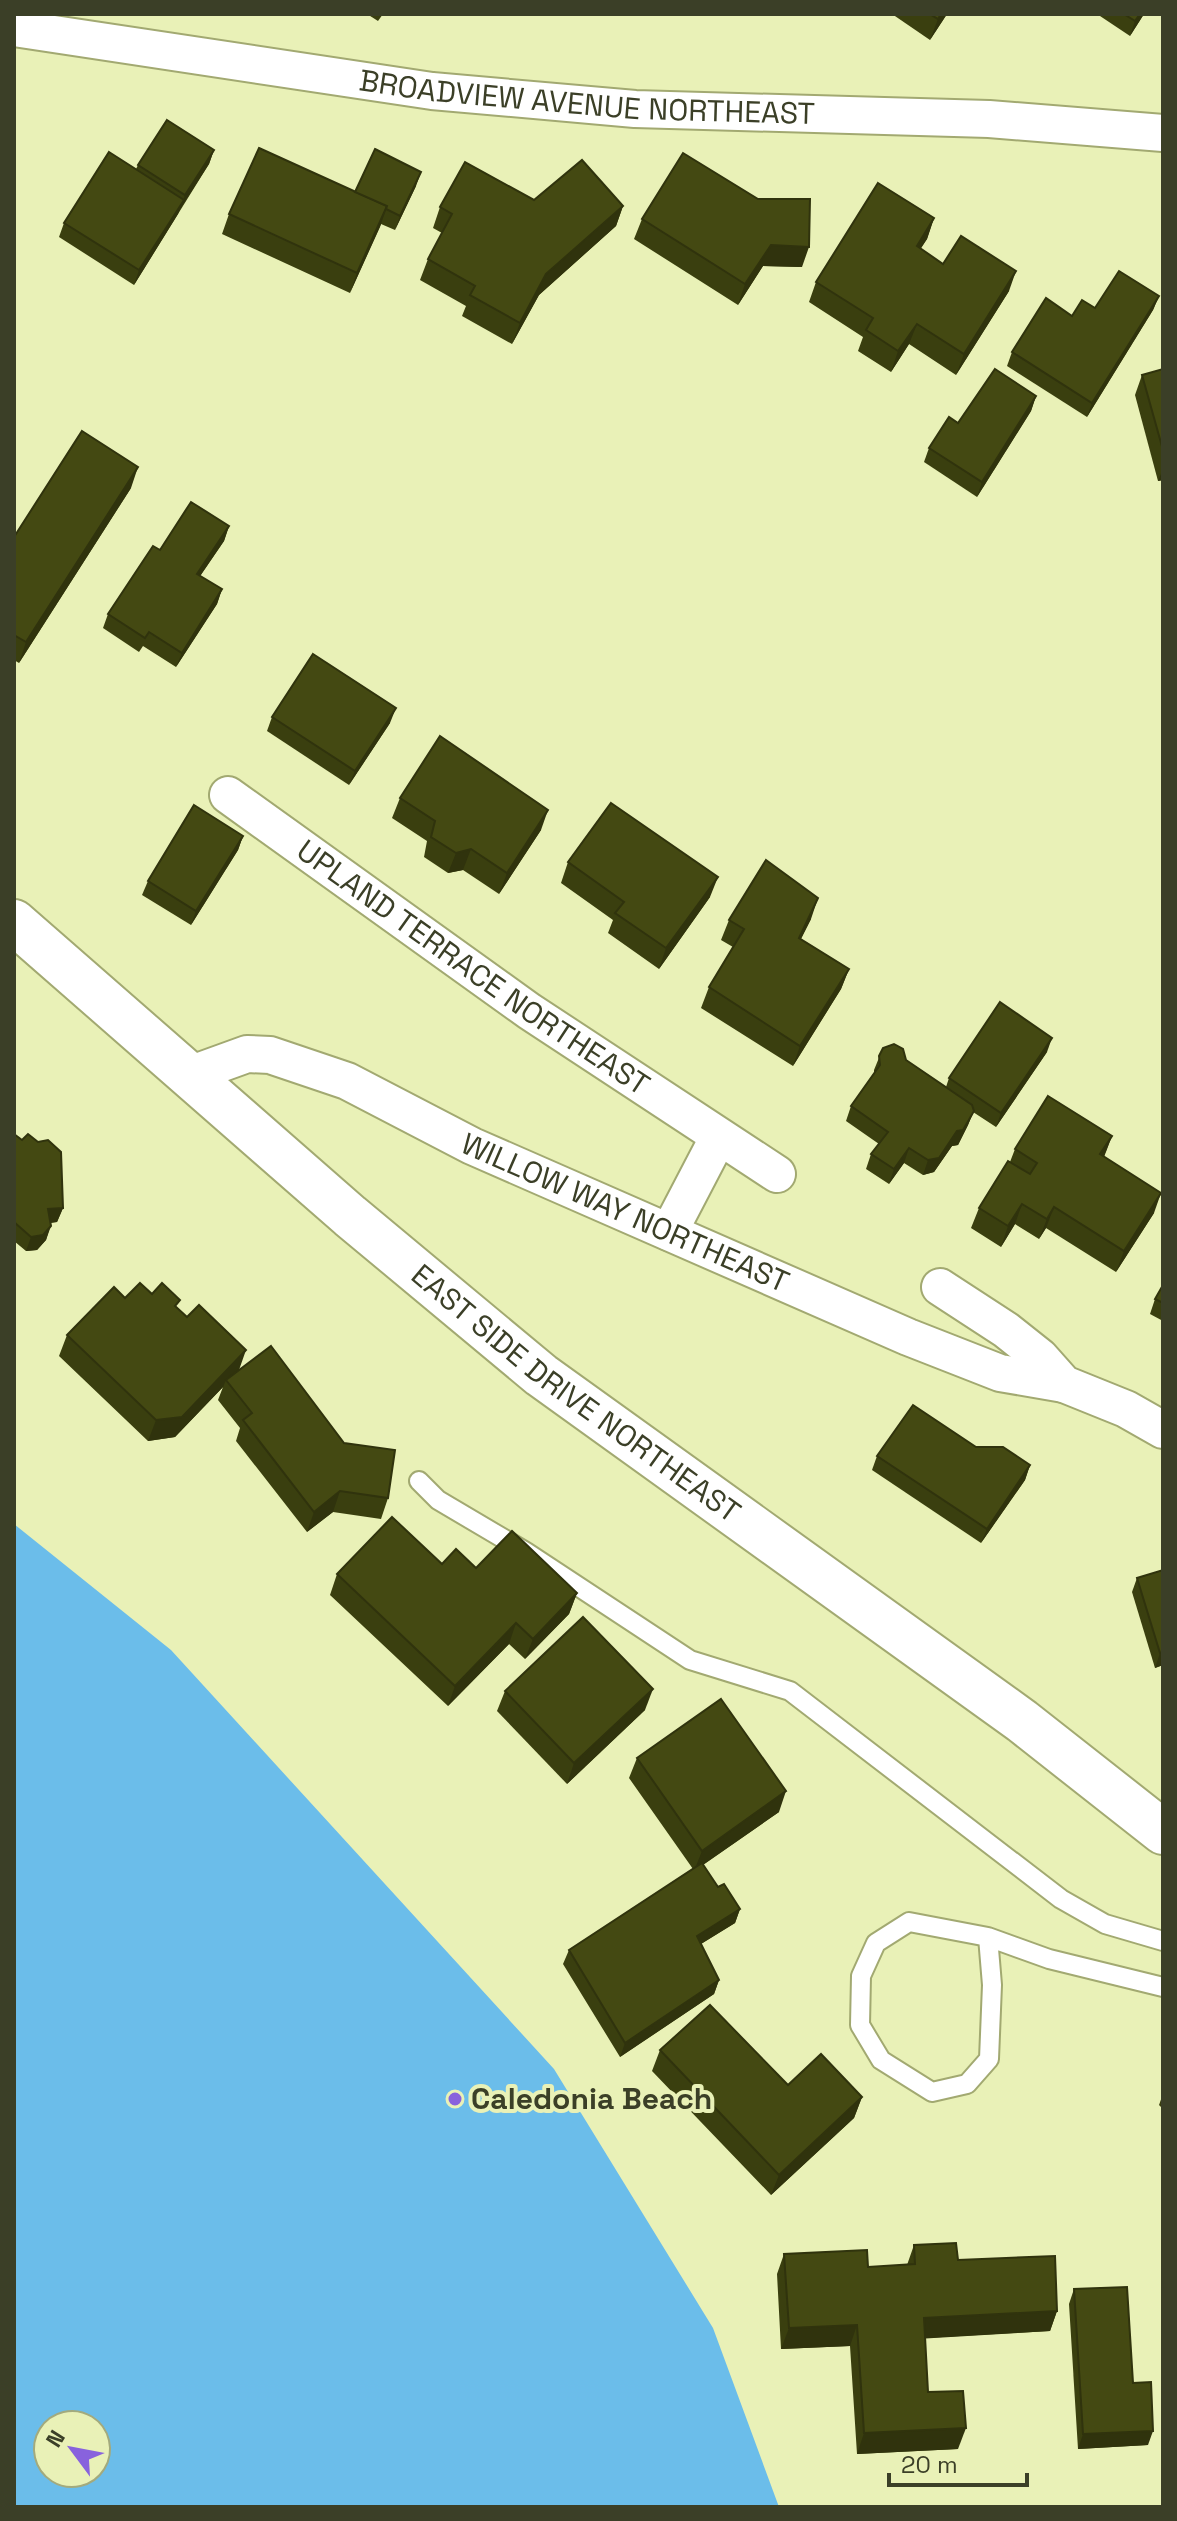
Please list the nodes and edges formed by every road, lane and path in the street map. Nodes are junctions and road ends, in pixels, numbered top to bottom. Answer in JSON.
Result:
{"nodes":[{"id":1,"x":39,"y":25,"type":"edge"},
{"id":2,"x":1163,"y":133,"type":"edge"},
{"id":3,"x":228,"y":795,"type":"dead end"},
{"id":4,"x":14,"y":922,"type":"edge"},
{"id":5,"x":189,"y":1075,"type":"junction"},
{"id":6,"x":718,"y":1138,"type":"junction"},
{"id":7,"x":777,"y":1174,"type":"dead end"},
{"id":8,"x":669,"y":1232,"type":"junction"},
{"id":9,"x":940,"y":1287,"type":"dead end"},
{"id":10,"x":1064,"y":1384,"type":"junction"},
{"id":11,"x":1163,"y":1430,"type":"edge"},
{"id":12,"x":419,"y":1481,"type":"dead end"},
{"id":13,"x":1163,"y":1832,"type":"edge"},
{"id":14,"x":988,"y":1937,"type":"junction"},
{"id":15,"x":1163,"y":1941,"type":"edge"},
{"id":16,"x":1163,"y":1987,"type":"edge"}],
"edges":[{"from":1,"to":2,"type":"street","name":"BROADVIEW AVENUE NORTHEAST"},
{"from":3,"to":6,"type":"street","name":"UPLAND TERRACE NORTHEAST"},
{"from":4,"to":5,"type":"main road","name":"EAST SIDE DRIVE NORTHEAST"},
{"from":5,"to":8,"type":"street","name":"WILLOW WAY NORTHEAST"},
{"from":5,"to":13,"type":"main road","name":"EAST SIDE DRIVE NORTHEAST"},
{"from":6,"to":7,"type":"street","name":"UPLAND TERRACE NORTHEAST"},
{"from":6,"to":8,"type":"street"},
{"from":8,"to":10,"type":"street","name":"WILLOW WAY NORTHEAST"},
{"from":9,"to":10,"type":"street"},
{"from":10,"to":11,"type":"street"},
{"from":12,"to":15,"type":"lane"},
{"from":14,"to":14,"type":"lane"},
{"from":14,"to":16,"type":"lane"}]}
